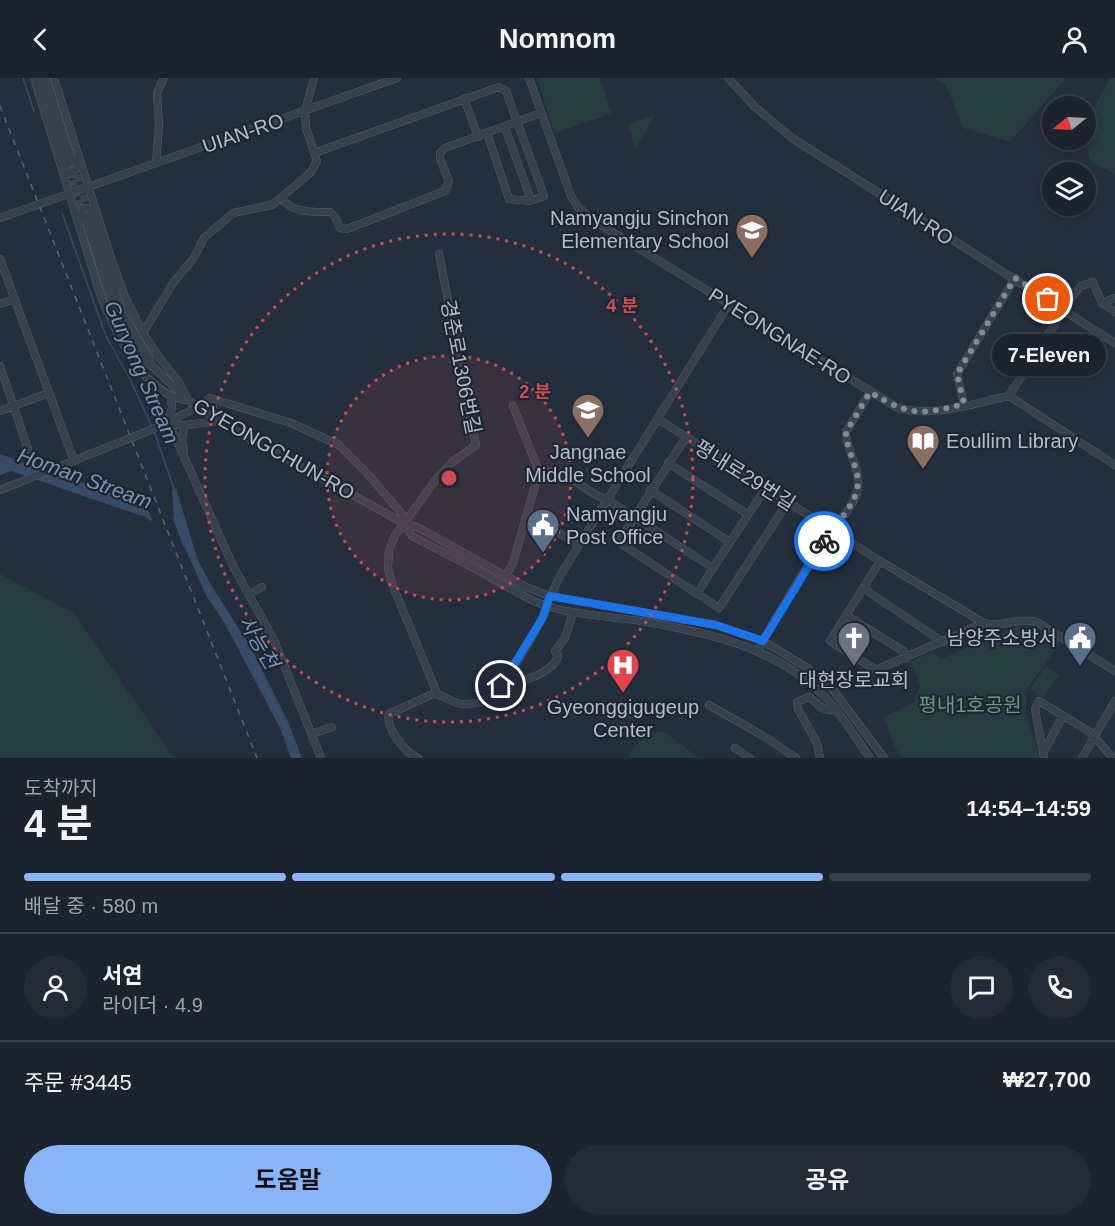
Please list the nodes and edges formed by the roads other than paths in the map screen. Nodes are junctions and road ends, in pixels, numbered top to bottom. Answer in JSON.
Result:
{"nodes":[{"id":1,"x":34,"y":78,"type":"edge"},
{"id":2,"x":39,"y":78,"type":"edge"},
{"id":3,"x":46,"y":78,"type":"edge"},
{"id":4,"x":54,"y":78,"type":"edge"},
{"id":5,"x":164,"y":78,"type":"edge"},
{"id":6,"x":314,"y":78,"type":"edge"},
{"id":7,"x":397,"y":78,"type":"edge"},
{"id":8,"x":529,"y":78,"type":"edge"},
{"id":9,"x":728,"y":78,"type":"edge"},
{"id":10,"x":464,"y":98,"type":"junction"},
{"id":11,"x":305,"y":111,"type":"junction"},
{"id":12,"x":541,"y":113,"type":"junction"},
{"id":13,"x":518,"y":122,"type":"junction"},
{"id":14,"x":505,"y":127,"type":"junction"},
{"id":15,"x":487,"y":133,"type":"junction"},
{"id":16,"x":478,"y":136,"type":"junction"},
{"id":17,"x":314,"y":153,"type":"junction"},
{"id":18,"x":78,"y":155,"type":"junction"},
{"id":19,"x":59,"y":162,"type":"junction"},
{"id":20,"x":156,"y":163,"type":"junction"},
{"id":21,"x":88,"y":187,"type":"junction"},
{"id":22,"x":68,"y":193,"type":"junction"},
{"id":23,"x":281,"y":198,"type":"junction"},
{"id":24,"x":531,"y":200,"type":"junction"},
{"id":25,"x":90,"y":215,"type":"junction"},
{"id":26,"x":0,"y":218,"type":"edge"},
{"id":27,"x":79,"y":228,"type":"junction"},
{"id":28,"x":440,"y":254,"type":"dead end"},
{"id":29,"x":0,"y":259,"type":"edge"},
{"id":30,"x":1015,"y":278,"type":"junction"},
{"id":31,"x":1115,"y":298,"type":"edge"},
{"id":32,"x":14,"y":299,"type":"junction"},
{"id":33,"x":1102,"y":303,"type":"junction"},
{"id":34,"x":0,"y":304,"type":"edge"},
{"id":35,"x":729,"y":304,"type":"junction"},
{"id":36,"x":1064,"y":310,"type":"junction"},
{"id":37,"x":1115,"y":312,"type":"edge"},
{"id":38,"x":135,"y":319,"type":"junction"},
{"id":39,"x":151,"y":320,"type":"junction"},
{"id":40,"x":143,"y":333,"type":"junction"},
{"id":41,"x":1115,"y":343,"type":"edge"},
{"id":42,"x":0,"y":366,"type":"edge"},
{"id":43,"x":870,"y":392,"type":"junction"},
{"id":44,"x":49,"y":393,"type":"junction"},
{"id":45,"x":1009,"y":396,"type":"junction"},
{"id":46,"x":171,"y":397,"type":"junction"},
{"id":47,"x":188,"y":400,"type":"junction"},
{"id":48,"x":964,"y":404,"type":"junction"},
{"id":49,"x":14,"y":406,"type":"junction"},
{"id":50,"x":513,"y":406,"type":"dead end"},
{"id":51,"x":197,"y":407,"type":"junction"},
{"id":52,"x":0,"y":411,"type":"edge"},
{"id":53,"x":658,"y":419,"type":"junction"},
{"id":54,"x":218,"y":421,"type":"junction"},
{"id":55,"x":160,"y":426,"type":"junction"},
{"id":56,"x":184,"y":426,"type":"junction"},
{"id":57,"x":686,"y":437,"type":"junction"},
{"id":58,"x":29,"y":452,"type":"dead end"},
{"id":59,"x":74,"y":461,"type":"junction"},
{"id":60,"x":668,"y":463,"type":"junction"},
{"id":61,"x":1115,"y":465,"type":"edge"},
{"id":62,"x":189,"y":468,"type":"junction"},
{"id":63,"x":539,"y":472,"type":"junction"},
{"id":64,"x":766,"y":488,"type":"junction"},
{"id":65,"x":0,"y":490,"type":"edge"},
{"id":66,"x":650,"y":490,"type":"junction"},
{"id":67,"x":608,"y":500,"type":"junction"},
{"id":68,"x":788,"y":502,"type":"junction"},
{"id":69,"x":747,"y":514,"type":"junction"},
{"id":70,"x":634,"y":516,"type":"junction"},
{"id":71,"x":526,"y":517,"type":"junction"},
{"id":72,"x":404,"y":524,"type":"junction"},
{"id":73,"x":832,"y":529,"type":"junction"},
{"id":74,"x":730,"y":542,"type":"junction"},
{"id":75,"x":579,"y":545,"type":"junction"},
{"id":76,"x":880,"y":561,"type":"junction"},
{"id":77,"x":713,"y":568,"type":"junction"},
{"id":78,"x":506,"y":576,"type":"junction"},
{"id":79,"x":262,"y":588,"type":"dead end"},
{"id":80,"x":863,"y":588,"type":"junction"},
{"id":81,"x":249,"y":594,"type":"junction"},
{"id":82,"x":697,"y":594,"type":"junction"},
{"id":83,"x":550,"y":596,"type":"junction"},
{"id":84,"x":546,"y":605,"type":"junction"},
{"id":85,"x":573,"y":612,"type":"junction"},
{"id":86,"x":846,"y":615,"type":"junction"},
{"id":87,"x":984,"y":623,"type":"junction"},
{"id":88,"x":763,"y":641,"type":"junction"},
{"id":89,"x":943,"y":642,"type":"junction"},
{"id":90,"x":757,"y":651,"type":"junction"},
{"id":91,"x":907,"y":658,"type":"junction"},
{"id":92,"x":1115,"y":671,"type":"edge"},
{"id":93,"x":809,"y":682,"type":"junction"},
{"id":94,"x":501,"y":686,"type":"junction"},
{"id":95,"x":437,"y":693,"type":"junction"},
{"id":96,"x":809,"y":697,"type":"junction"},
{"id":97,"x":1115,"y":701,"type":"edge"},
{"id":98,"x":709,"y":705,"type":"dead end"},
{"id":99,"x":836,"y":709,"type":"junction"},
{"id":100,"x":1063,"y":716,"type":"junction"},
{"id":101,"x":332,"y":727,"type":"dead end"},
{"id":102,"x":312,"y":734,"type":"junction"},
{"id":103,"x":1093,"y":737,"type":"junction"},
{"id":104,"x":735,"y":748,"type":"dead end"},
{"id":105,"x":1044,"y":755,"type":"edge"},
{"id":106,"x":321,"y":758,"type":"edge"},
{"id":107,"x":418,"y":758,"type":"edge"},
{"id":108,"x":750,"y":758,"type":"edge"},
{"id":109,"x":796,"y":758,"type":"edge"},
{"id":110,"x":820,"y":758,"type":"edge"},
{"id":111,"x":870,"y":758,"type":"edge"},
{"id":112,"x":884,"y":758,"type":"edge"},
{"id":113,"x":1082,"y":758,"type":"edge"},
{"id":114,"x":1113,"y":758,"type":"edge"}],
"edges":[{"from":1,"to":19,"type":"street"},
{"from":2,"to":3,"type":"street"},
{"from":4,"to":18,"type":"street"},
{"from":5,"to":20,"type":"street"},
{"from":6,"to":11,"type":"street"},
{"from":7,"to":11,"type":"street","name":"UIAN-RO"},
{"from":8,"to":12,"type":"street","name":"PYEONGNAE-RO"},
{"from":9,"to":30,"type":"street","name":"UIAN-RO"},
{"from":10,"to":13,"type":"street"},
{"from":10,"to":16,"type":"street"},
{"from":10,"to":17,"type":"street"},
{"from":11,"to":17,"type":"street"},
{"from":11,"to":20,"type":"street","name":"UIAN-RO"},
{"from":12,"to":13,"type":"street"},
{"from":12,"to":35,"type":"street","name":"PYEONGNAE-RO"},
{"from":13,"to":14,"type":"street"},
{"from":13,"to":24,"type":"street"},
{"from":14,"to":15,"type":"street"},
{"from":14,"to":24,"type":"street"},
{"from":15,"to":16,"type":"street"},
{"from":15,"to":24,"type":"street"},
{"from":16,"to":23,"type":"street"},
{"from":17,"to":23,"type":"street"},
{"from":18,"to":19,"type":"street"},
{"from":18,"to":21,"type":"street"},
{"from":19,"to":22,"type":"street"},
{"from":20,"to":21,"type":"street","name":"UIAN-RO"},
{"from":21,"to":22,"type":"street","name":"UIAN-RO"},
{"from":21,"to":25,"type":"street"},
{"from":22,"to":26,"type":"street","name":"UIAN-RO"},
{"from":22,"to":27,"type":"street"},
{"from":23,"to":39,"type":"street"},
{"from":25,"to":27,"type":"street"},
{"from":25,"to":38,"type":"street"},
{"from":25,"to":47,"type":"street","name":"GYEONGCHUN-RO"},
{"from":27,"to":46,"type":"street"},
{"from":28,"to":72,"type":"street","name":"경춘로1306번길"},
{"from":29,"to":32,"type":"street"},
{"from":30,"to":36,"type":"street","name":"UIAN-RO"},
{"from":30,"to":48,"type":"street"},
{"from":31,"to":33,"type":"street"},
{"from":32,"to":34,"type":"street"},
{"from":32,"to":44,"type":"street"},
{"from":33,"to":36,"type":"street"},
{"from":33,"to":37,"type":"street"},
{"from":35,"to":43,"type":"street","name":"PYEONGNAE-RO"},
{"from":35,"to":53,"type":"street"},
{"from":36,"to":41,"type":"street","name":"UIAN-RO"},
{"from":36,"to":45,"type":"street"},
{"from":38,"to":39,"type":"street"},
{"from":38,"to":40,"type":"street"},
{"from":39,"to":40,"type":"street"},
{"from":40,"to":47,"type":"street"},
{"from":42,"to":49,"type":"street"},
{"from":43,"to":48,"type":"street","name":"PYEONGNAE-RO"},
{"from":43,"to":73,"type":"street"},
{"from":44,"to":49,"type":"street"},
{"from":44,"to":59,"type":"street"},
{"from":45,"to":48,"type":"street","name":"PYEONGNAE-RO"},
{"from":45,"to":61,"type":"street"},
{"from":46,"to":47,"type":"street"},
{"from":46,"to":55,"type":"street"},
{"from":47,"to":51,"type":"street","name":"GYEONGCHUN-RO"},
{"from":49,"to":52,"type":"street"},
{"from":49,"to":58,"type":"street"},
{"from":50,"to":63,"type":"street"},
{"from":51,"to":54,"type":"street","name":"GYEONGCHUN-RO"},
{"from":51,"to":55,"type":"street"},
{"from":51,"to":72,"type":"street"},
{"from":53,"to":57,"type":"street","name":"평내로29번길"},
{"from":53,"to":67,"type":"street"},
{"from":54,"to":56,"type":"street"},
{"from":54,"to":72,"type":"street","name":"GYEONGCHUN-RO"},
{"from":55,"to":56,"type":"street"},
{"from":55,"to":59,"type":"street"},
{"from":55,"to":62,"type":"street"},
{"from":56,"to":62,"type":"street"},
{"from":57,"to":60,"type":"street"},
{"from":57,"to":64,"type":"street","name":"평내로29번길"},
{"from":59,"to":65,"type":"street"},
{"from":60,"to":66,"type":"street"},
{"from":60,"to":69,"type":"street"},
{"from":62,"to":81,"type":"street"},
{"from":63,"to":67,"type":"street"},
{"from":63,"to":71,"type":"street"},
{"from":64,"to":68,"type":"street","name":"평내로29번길"},
{"from":64,"to":69,"type":"street"},
{"from":66,"to":70,"type":"street"},
{"from":66,"to":74,"type":"street"},
{"from":67,"to":70,"type":"street"},
{"from":67,"to":75,"type":"street"},
{"from":68,"to":73,"type":"street","name":"평내로29번길"},
{"from":68,"to":82,"type":"street"},
{"from":69,"to":74,"type":"street"},
{"from":70,"to":77,"type":"street"},
{"from":70,"to":82,"type":"street"},
{"from":71,"to":75,"type":"street"},
{"from":71,"to":78,"type":"street"},
{"from":72,"to":78,"type":"street","name":"GYEONGCHUN-RO"},
{"from":72,"to":84,"type":"street","name":"GYEONGCHUN-RO"},
{"from":72,"to":95,"type":"street"},
{"from":73,"to":76,"type":"street","name":"평내로29번길"},
{"from":73,"to":88,"type":"street"},
{"from":74,"to":77,"type":"street"},
{"from":75,"to":83,"type":"street"},
{"from":76,"to":80,"type":"street"},
{"from":76,"to":87,"type":"street","name":"평내로29번길"},
{"from":77,"to":82,"type":"street"},
{"from":78,"to":83,"type":"street","name":"GYEONGCHUN-RO"},
{"from":79,"to":81,"type":"street"},
{"from":80,"to":86,"type":"street"},
{"from":80,"to":89,"type":"street"},
{"from":81,"to":102,"type":"street"},
{"from":83,"to":84,"type":"street"},
{"from":83,"to":88,"type":"street","name":"GYEONGCHUN-RO"},
{"from":84,"to":85,"type":"street","name":"GYEONGCHUN-RO"},
{"from":84,"to":94,"type":"street"},
{"from":85,"to":90,"type":"street","name":"GYEONGCHUN-RO"},
{"from":85,"to":94,"type":"street"},
{"from":86,"to":91,"type":"street"},
{"from":86,"to":91,"type":"street"},
{"from":87,"to":89,"type":"street"},
{"from":87,"to":92,"type":"street"},
{"from":88,"to":90,"type":"street"},
{"from":88,"to":112,"type":"street","name":"GYEONGCHUN-RO"},
{"from":89,"to":91,"type":"street"},
{"from":90,"to":93,"type":"street","name":"GYEONGCHUN-RO"},
{"from":93,"to":96,"type":"street"},
{"from":93,"to":99,"type":"street","name":"GYEONGCHUN-RO"},
{"from":94,"to":95,"type":"street"},
{"from":95,"to":107,"type":"street"},
{"from":96,"to":99,"type":"street"},
{"from":96,"to":110,"type":"street"},
{"from":97,"to":103,"type":"street"},
{"from":98,"to":109,"type":"street"},
{"from":99,"to":111,"type":"street","name":"GYEONGCHUN-RO"},
{"from":100,"to":103,"type":"street"},
{"from":100,"to":105,"type":"street"},
{"from":100,"to":105,"type":"street"},
{"from":101,"to":102,"type":"street"},
{"from":102,"to":106,"type":"street"},
{"from":103,"to":113,"type":"street"},
{"from":103,"to":114,"type":"street"},
{"from":104,"to":108,"type":"street"}]}
